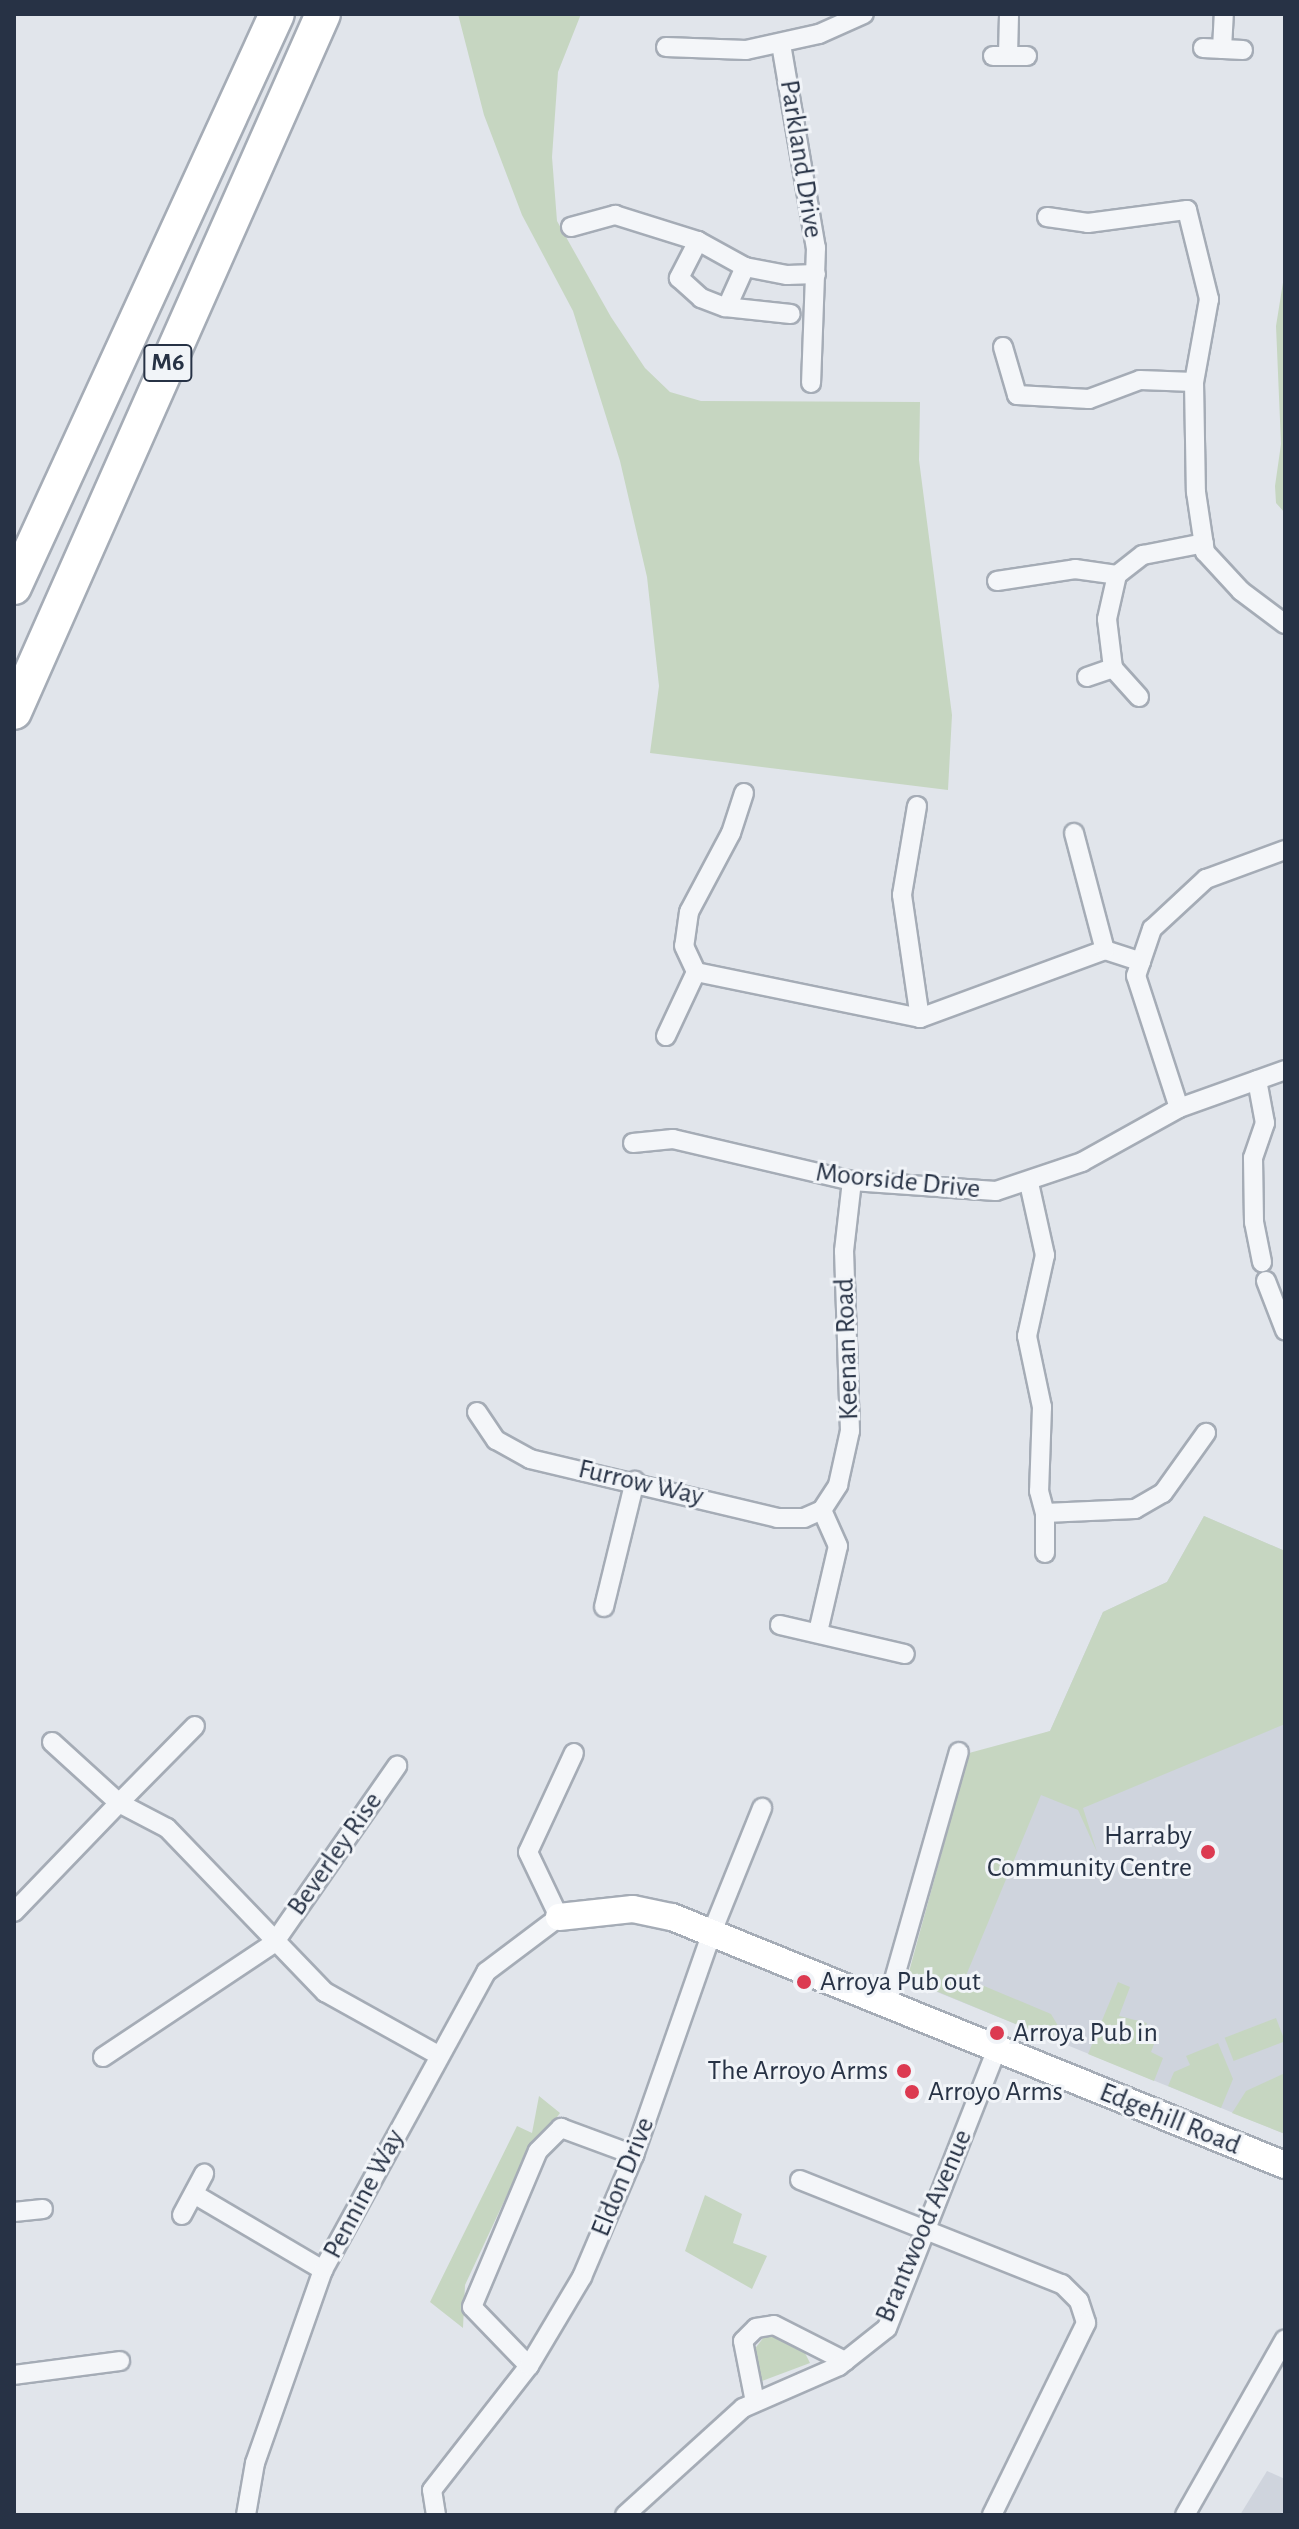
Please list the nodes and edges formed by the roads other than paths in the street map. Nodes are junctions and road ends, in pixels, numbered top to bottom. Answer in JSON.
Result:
{"nodes":[{"id":1,"x":277,"y":14,"type":"edge"},
{"id":2,"x":323,"y":14,"type":"edge"},
{"id":3,"x":864,"y":14,"type":"edge"},
{"id":4,"x":1009,"y":14,"type":"edge"},
{"id":5,"x":1224,"y":14,"type":"edge"},
{"id":6,"x":781,"y":44,"type":"junction"},
{"id":7,"x":666,"y":47,"type":"dead end"},
{"id":8,"x":1243,"y":50,"type":"dead end"},
{"id":9,"x":1009,"y":56,"type":"dead end"},
{"id":10,"x":1047,"y":217,"type":"dead end"},
{"id":11,"x":571,"y":227,"type":"dead end"},
{"id":12,"x":698,"y":241,"type":"junction"},
{"id":13,"x":745,"y":267,"type":"junction"},
{"id":14,"x":816,"y":274,"type":"junction"},
{"id":15,"x":727,"y":307,"type":"junction"},
{"id":16,"x":791,"y":314,"type":"dead end"},
{"id":17,"x":1003,"y":347,"type":"dead end"},
{"id":18,"x":1194,"y":382,"type":"junction"},
{"id":19,"x":811,"y":383,"type":"dead end"},
{"id":20,"x":1204,"y":543,"type":"junction"},
{"id":21,"x":1117,"y":575,"type":"junction"},
{"id":22,"x":997,"y":581,"type":"dead end"},
{"id":23,"x":14,"y":587,"type":"edge"},
{"id":24,"x":1285,"y":624,"type":"edge"},
{"id":25,"x":1113,"y":668,"type":"junction"},
{"id":26,"x":1087,"y":677,"type":"dead end"},
{"id":27,"x":1139,"y":697,"type":"dead end"},
{"id":28,"x":14,"y":712,"type":"edge"},
{"id":29,"x":744,"y":793,"type":"dead end"},
{"id":30,"x":917,"y":806,"type":"dead end"},
{"id":31,"x":1074,"y":833,"type":"dead end"},
{"id":32,"x":1285,"y":850,"type":"edge"},
{"id":33,"x":1105,"y":950,"type":"junction"},
{"id":34,"x":1141,"y":962,"type":"junction"},
{"id":35,"x":696,"y":972,"type":"junction"},
{"id":36,"x":920,"y":1018,"type":"junction"},
{"id":37,"x":666,"y":1036,"type":"dead end"},
{"id":38,"x":1285,"y":1070,"type":"edge"},
{"id":39,"x":1257,"y":1080,"type":"junction"},
{"id":40,"x":1179,"y":1108,"type":"junction"},
{"id":41,"x":633,"y":1143,"type":"dead end"},
{"id":42,"x":852,"y":1181,"type":"junction"},
{"id":43,"x":1029,"y":1183,"type":"junction"},
{"id":44,"x":1262,"y":1262,"type":"dead end"},
{"id":45,"x":1266,"y":1281,"type":"dead end"},
{"id":46,"x":1285,"y":1330,"type":"edge"},
{"id":47,"x":477,"y":1412,"type":"dead end"},
{"id":48,"x":1206,"y":1433,"type":"dead end"},
{"id":49,"x":635,"y":1481,"type":"junction"},
{"id":50,"x":822,"y":1510,"type":"junction"},
{"id":51,"x":1045,"y":1513,"type":"junction"},
{"id":52,"x":1045,"y":1553,"type":"dead end"},
{"id":53,"x":604,"y":1607,"type":"dead end"},
{"id":54,"x":780,"y":1625,"type":"dead end"},
{"id":55,"x":818,"y":1632,"type":"junction"},
{"id":56,"x":905,"y":1654,"type":"dead end"},
{"id":57,"x":195,"y":1726,"type":"dead end"},
{"id":58,"x":52,"y":1742,"type":"dead end"},
{"id":59,"x":959,"y":1752,"type":"dead end"},
{"id":60,"x":574,"y":1753,"type":"dead end"},
{"id":61,"x":397,"y":1766,"type":"dead end"},
{"id":62,"x":119,"y":1803,"type":"junction"},
{"id":63,"x":762,"y":1808,"type":"dead end"},
{"id":64,"x":14,"y":1912,"type":"edge"},
{"id":65,"x":559,"y":1917,"type":"junction"},
{"id":66,"x":712,"y":1932,"type":"junction"},
{"id":67,"x":274,"y":1943,"type":"junction"},
{"id":68,"x":887,"y":2004,"type":"junction"},
{"id":69,"x":997,"y":2049,"type":"junction"},
{"id":70,"x":438,"y":2055,"type":"junction"},
{"id":71,"x":103,"y":2057,"type":"dead end"},
{"id":72,"x":634,"y":2155,"type":"junction"},
{"id":73,"x":1285,"y":2165,"type":"edge"},
{"id":74,"x":204,"y":2174,"type":"dead end"},
{"id":75,"x":800,"y":2180,"type":"dead end"},
{"id":76,"x":194,"y":2194,"type":"junction"},
{"id":77,"x":43,"y":2209,"type":"dead end"},
{"id":78,"x":14,"y":2212,"type":"edge"},
{"id":79,"x":182,"y":2215,"type":"dead end"},
{"id":80,"x":922,"y":2230,"type":"junction"},
{"id":81,"x":323,"y":2270,"type":"junction"},
{"id":82,"x":1285,"y":2339,"type":"edge"},
{"id":83,"x":120,"y":2361,"type":"dead end"},
{"id":84,"x":845,"y":2361,"type":"junction"},
{"id":85,"x":529,"y":2366,"type":"junction"},
{"id":86,"x":14,"y":2375,"type":"edge"},
{"id":87,"x":755,"y":2402,"type":"junction"},
{"id":88,"x":246,"y":2515,"type":"edge"},
{"id":89,"x":436,"y":2515,"type":"edge"},
{"id":90,"x":625,"y":2515,"type":"edge"},
{"id":91,"x":992,"y":2515,"type":"edge"},
{"id":92,"x":1185,"y":2515,"type":"edge"}],
"edges":[{"from":1,"to":23,"type":"highway","number":"M6"},
{"from":2,"to":28,"type":"highway","number":"M6"},
{"from":3,"to":6,"type":"street"},
{"from":4,"to":9,"type":"street"},
{"from":5,"to":8,"type":"street"},
{"from":6,"to":7,"type":"street"},
{"from":6,"to":14,"type":"street","name":"Parkland Drive"},
{"from":10,"to":18,"type":"street"},
{"from":11,"to":12,"type":"street","name":"Parkland Drive"},
{"from":12,"to":13,"type":"street","name":"Parkland Drive"},
{"from":12,"to":15,"type":"street"},
{"from":13,"to":14,"type":"street","name":"Parkland Drive"},
{"from":13,"to":15,"type":"street"},
{"from":14,"to":19,"type":"street","name":"Parkland Drive"},
{"from":15,"to":16,"type":"street"},
{"from":17,"to":18,"type":"street"},
{"from":18,"to":20,"type":"street"},
{"from":20,"to":21,"type":"street"},
{"from":20,"to":24,"type":"street"},
{"from":21,"to":22,"type":"street"},
{"from":21,"to":25,"type":"street"},
{"from":25,"to":26,"type":"street"},
{"from":25,"to":27,"type":"street"},
{"from":29,"to":35,"type":"street"},
{"from":30,"to":36,"type":"street"},
{"from":31,"to":33,"type":"street"},
{"from":32,"to":34,"type":"street"},
{"from":33,"to":34,"type":"street"},
{"from":33,"to":36,"type":"street"},
{"from":34,"to":40,"type":"street"},
{"from":35,"to":36,"type":"street"},
{"from":35,"to":37,"type":"street"},
{"from":38,"to":39,"type":"street","name":"Moorside Drive"},
{"from":39,"to":40,"type":"street","name":"Moorside Drive"},
{"from":39,"to":44,"type":"street"},
{"from":40,"to":43,"type":"street","name":"Moorside Drive"},
{"from":41,"to":42,"type":"street","name":"Moorside Drive"},
{"from":42,"to":43,"type":"street","name":"Moorside Drive"},
{"from":42,"to":50,"type":"street","name":"Keenan Road"},
{"from":43,"to":51,"type":"street"},
{"from":45,"to":46,"type":"street"},
{"from":47,"to":49,"type":"street","name":"Furrow Way"},
{"from":48,"to":51,"type":"street"},
{"from":49,"to":50,"type":"street","name":"Furrow Way"},
{"from":49,"to":53,"type":"street"},
{"from":50,"to":55,"type":"street"},
{"from":51,"to":52,"type":"street"},
{"from":54,"to":55,"type":"street"},
{"from":55,"to":56,"type":"street"},
{"from":57,"to":62,"type":"street"},
{"from":58,"to":62,"type":"street","name":"Beverley Rise"},
{"from":59,"to":68,"type":"street"},
{"from":60,"to":65,"type":"street"},
{"from":61,"to":67,"type":"street","name":"Beverley Rise"},
{"from":62,"to":64,"type":"street"},
{"from":62,"to":67,"type":"street","name":"Beverley Rise"},
{"from":63,"to":66,"type":"street","name":"Eldon Drive"},
{"from":65,"to":66,"type":"street","name":"Edgehill Road"},
{"from":65,"to":70,"type":"street","name":"Pennine Way"},
{"from":66,"to":68,"type":"street","name":"Edgehill Road"},
{"from":66,"to":72,"type":"street","name":"Eldon Drive"},
{"from":67,"to":70,"type":"street","name":"Beverley Rise"},
{"from":67,"to":71,"type":"street","name":"Beverley Rise"},
{"from":68,"to":69,"type":"street","name":"Edgehill Road"},
{"from":69,"to":73,"type":"street","name":"Edgehill Road"},
{"from":69,"to":80,"type":"street","name":"Brantwood Avenue"},
{"from":70,"to":81,"type":"street","name":"Pennine Way"},
{"from":72,"to":85,"type":"street","name":"Eldon Drive"},
{"from":72,"to":85,"type":"street"},
{"from":74,"to":76,"type":"street"},
{"from":75,"to":80,"type":"street"},
{"from":76,"to":79,"type":"street"},
{"from":76,"to":81,"type":"street"},
{"from":77,"to":78,"type":"street"},
{"from":80,"to":84,"type":"street","name":"Brantwood Avenue"},
{"from":80,"to":91,"type":"street"},
{"from":81,"to":88,"type":"street","name":"Pennine Way"},
{"from":82,"to":92,"type":"street"},
{"from":83,"to":86,"type":"street"},
{"from":84,"to":87,"type":"street","name":"Brantwood Avenue"},
{"from":84,"to":87,"type":"street"},
{"from":85,"to":89,"type":"street","name":"Eldon Drive"},
{"from":87,"to":90,"type":"street","name":"Brantwood Avenue"}]}
